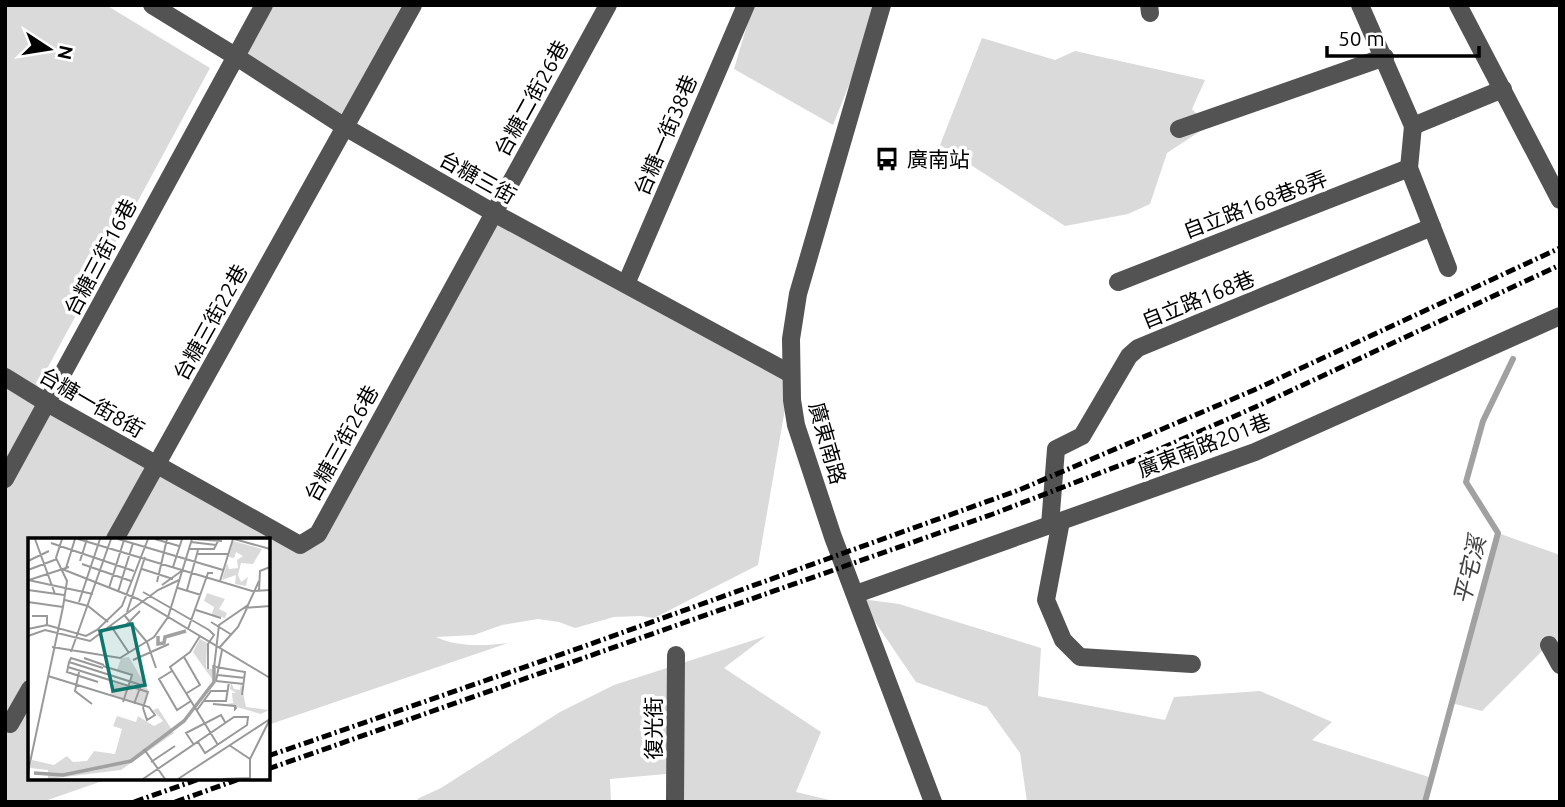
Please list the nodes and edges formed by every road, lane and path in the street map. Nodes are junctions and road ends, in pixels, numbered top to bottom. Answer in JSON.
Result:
{"nodes":[{"id":1,"x":152,"y":5,"type":"edge"},
{"id":2,"x":264,"y":5,"type":"edge"},
{"id":3,"x":414,"y":5,"type":"edge"},
{"id":4,"x":608,"y":5,"type":"edge"},
{"id":5,"x":746,"y":5,"type":"edge"},
{"id":6,"x":882,"y":5,"type":"edge"},
{"id":7,"x":1360,"y":5,"type":"edge"},
{"id":8,"x":1458,"y":5,"type":"edge"},
{"id":9,"x":235,"y":56,"type":"junction"},
{"id":10,"x":1385,"y":57,"type":"junction"},
{"id":11,"x":1503,"y":89,"type":"junction"},
{"id":12,"x":1413,"y":126,"type":"junction"},
{"id":13,"x":345,"y":127,"type":"junction"},
{"id":14,"x":1179,"y":129,"type":"dead end"},
{"id":15,"x":1409,"y":168,"type":"junction"},
{"id":16,"x":1560,"y":200,"type":"edge"},
{"id":17,"x":494,"y":212,"type":"junction"},
{"id":18,"x":1432,"y":227,"type":"junction"},
{"id":19,"x":1448,"y":268,"type":"dead end"},
{"id":20,"x":1118,"y":282,"type":"dead end"},
{"id":21,"x":626,"y":284,"type":"junction"},
{"id":22,"x":1560,"y":316,"type":"edge"},
{"id":23,"x":791,"y":374,"type":"junction"},
{"id":24,"x":5,"y":377,"type":"edge"},
{"id":25,"x":47,"y":403,"type":"junction"},
{"id":26,"x":156,"y":465,"type":"junction"},
{"id":27,"x":5,"y":479,"type":"edge"},
{"id":28,"x":1056,"y":523,"type":"junction"},
{"id":29,"x":115,"y":538,"type":"edge"},
{"id":30,"x":856,"y":594,"type":"junction"},
{"id":31,"x":1549,"y":645,"type":"dead end"},
{"id":32,"x":676,"y":655,"type":"dead end"},
{"id":33,"x":1192,"y":664,"type":"dead end"},
{"id":34,"x":1560,"y":665,"type":"edge"},
{"id":35,"x":28,"y":692,"type":"edge"},
{"id":36,"x":5,"y":722,"type":"edge"},
{"id":37,"x":675,"y":802,"type":"edge"},
{"id":38,"x":933,"y":802,"type":"edge"}],
"edges":[{"from":1,"to":9,"type":"street","name":"台糖三街"},
{"from":2,"to":9,"type":"street","name":"台糖三街16巷"},
{"from":3,"to":13,"type":"street","name":"台糖三街22巷"},
{"from":4,"to":17,"type":"street","name":"台糖二街26巷"},
{"from":5,"to":21,"type":"street","name":"台糖一街38巷"},
{"from":6,"to":23,"type":"street","name":"廣東南路"},
{"from":7,"to":10,"type":"street"},
{"from":8,"to":11,"type":"street"},
{"from":9,"to":13,"type":"street","name":"台糖三街"},
{"from":9,"to":25,"type":"street","name":"台糖三街16巷"},
{"from":10,"to":12,"type":"street"},
{"from":10,"to":14,"type":"street"},
{"from":11,"to":12,"type":"street"},
{"from":11,"to":16,"type":"street"},
{"from":12,"to":15,"type":"street"},
{"from":13,"to":17,"type":"street","name":"台糖三街"},
{"from":13,"to":26,"type":"street","name":"台糖三街22巷"},
{"from":15,"to":18,"type":"street"},
{"from":15,"to":20,"type":"street","name":"自立路168巷8弄"},
{"from":17,"to":21,"type":"street","name":"台糖三街"},
{"from":17,"to":26,"type":"street","name":"台糖三街26巷"},
{"from":18,"to":19,"type":"street"},
{"from":18,"to":28,"type":"street","name":"自立路168巷"},
{"from":21,"to":23,"type":"street","name":"台糖三街"},
{"from":22,"to":28,"type":"street","name":"廣東南路201巷"},
{"from":23,"to":30,"type":"street","name":"廣東南路"},
{"from":24,"to":25,"type":"street","name":"台糖一街8街"},
{"from":25,"to":26,"type":"street","name":"台糖一街8街"},
{"from":25,"to":27,"type":"street","name":"台糖三街16巷"},
{"from":26,"to":29,"type":"street","name":"台糖三街22巷"},
{"from":28,"to":30,"type":"street","name":"廣東南路201巷"},
{"from":28,"to":33,"type":"street"},
{"from":30,"to":38,"type":"street","name":"廣東南路"},
{"from":31,"to":34,"type":"street"},
{"from":32,"to":37,"type":"street","name":"復光街"},
{"from":35,"to":36,"type":"street"}]}
